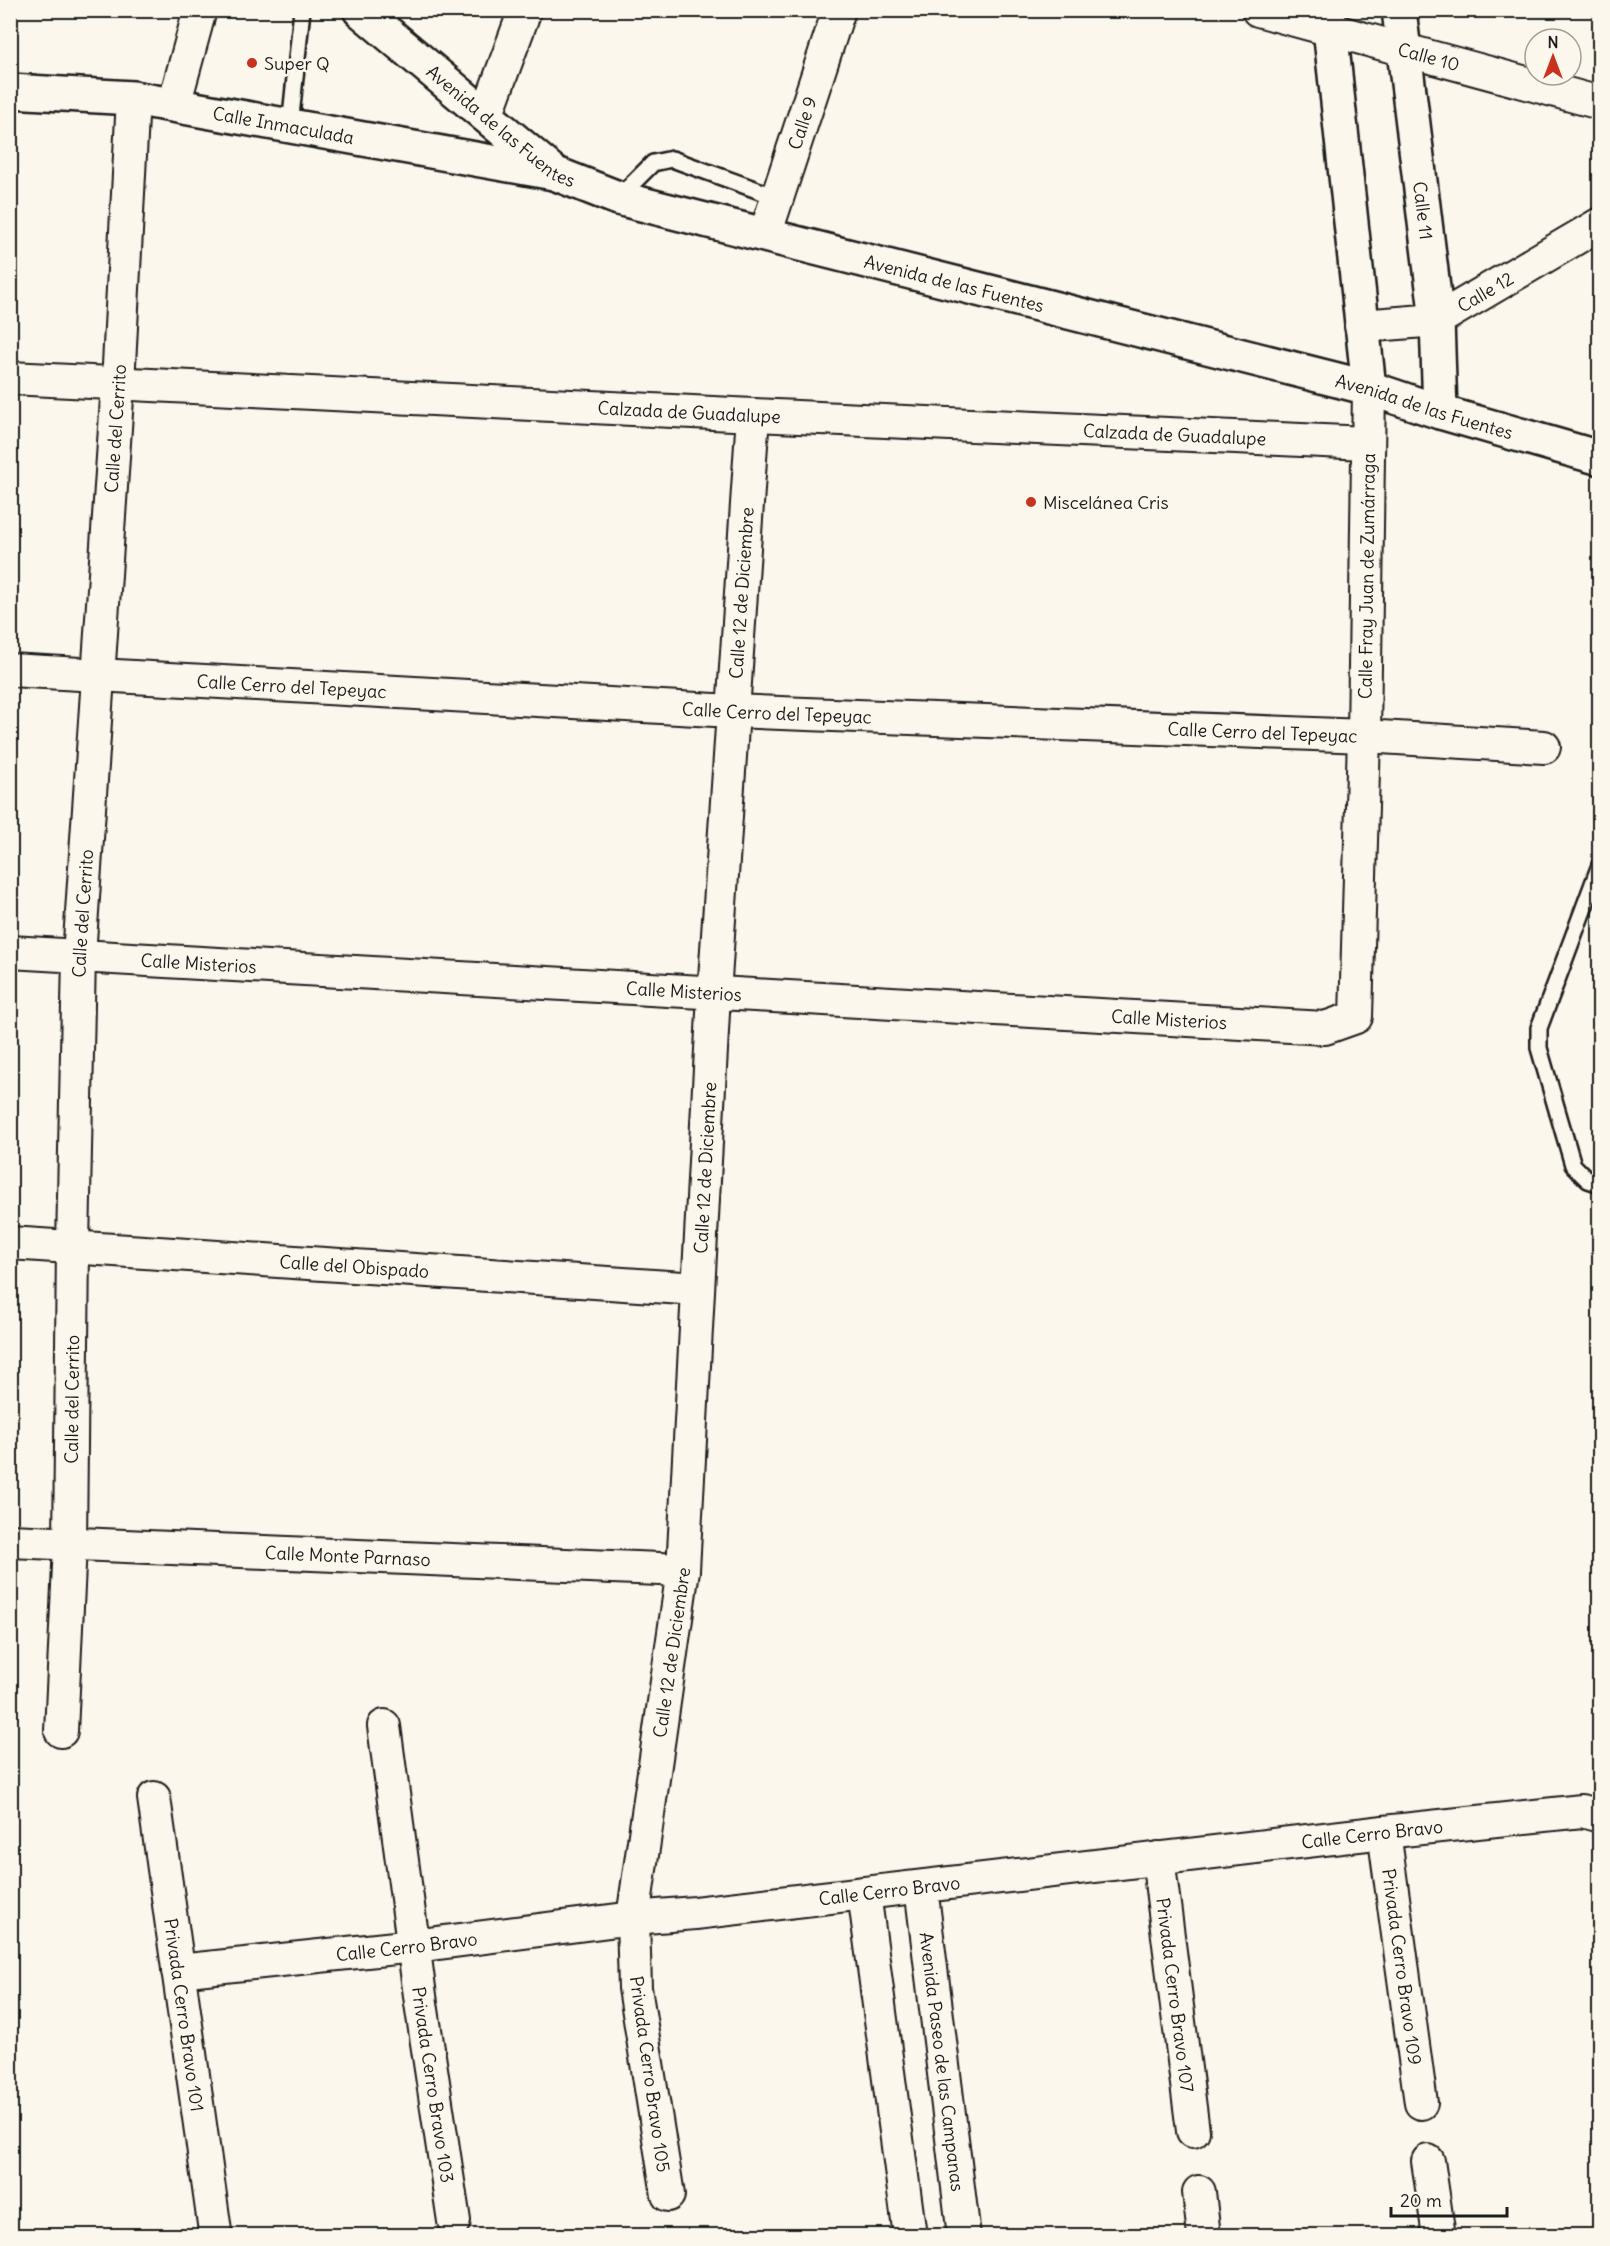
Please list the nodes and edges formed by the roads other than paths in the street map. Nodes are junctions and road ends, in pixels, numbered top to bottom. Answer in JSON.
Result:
{"nodes":[{"id":1,"x":200,"y":10,"type":"edge"},
{"id":2,"x":302,"y":10,"type":"edge"},
{"id":3,"x":360,"y":10,"type":"edge"},
{"id":4,"x":525,"y":10,"type":"edge"},
{"id":5,"x":839,"y":10,"type":"edge"},
{"id":6,"x":1258,"y":10,"type":"edge"},
{"id":7,"x":1399,"y":10,"type":"edge"},
{"id":8,"x":1329,"y":21,"type":"edge"},
{"id":9,"x":1405,"y":50,"type":"junction"},
{"id":10,"x":10,"y":91,"type":"edge"},
{"id":11,"x":133,"y":98,"type":"junction"},
{"id":12,"x":1599,"y":103,"type":"edge"},
{"id":13,"x":174,"y":105,"type":"junction"},
{"id":14,"x":486,"y":116,"type":"junction"},
{"id":15,"x":290,"y":126,"type":"junction"},
{"id":16,"x":554,"y":173,"type":"junction"},
{"id":17,"x":618,"y":198,"type":"junction"},
{"id":18,"x":778,"y":198,"type":"junction"},
{"id":19,"x":1599,"y":224,"type":"edge"},
{"id":20,"x":765,"y":235,"type":"junction"},
{"id":21,"x":1437,"y":320,"type":"junction"},
{"id":22,"x":1361,"y":326,"type":"junction"},
{"id":23,"x":10,"y":378,"type":"edge"},
{"id":24,"x":118,"y":384,"type":"junction"},
{"id":25,"x":1369,"y":388,"type":"junction"},
{"id":26,"x":1440,"y":412,"type":"junction"},
{"id":27,"x":753,"y":415,"type":"junction"},
{"id":28,"x":1367,"y":442,"type":"junction"},
{"id":29,"x":1599,"y":458,"type":"edge"},
{"id":30,"x":10,"y":670,"type":"edge"},
{"id":31,"x":99,"y":676,"type":"junction"},
{"id":32,"x":732,"y":711,"type":"junction"},
{"id":33,"x":1364,"y":736,"type":"junction"},
{"id":34,"x":1544,"y":747,"type":"dead end"},
{"id":35,"x":1599,"y":865,"type":"edge"},
{"id":36,"x":10,"y":952,"type":"edge"},
{"id":37,"x":79,"y":956,"type":"junction"},
{"id":38,"x":714,"y":994,"type":"junction"},
{"id":39,"x":1356,"y":1017,"type":"joint"},
{"id":40,"x":1599,"y":1184,"type":"edge"},
{"id":41,"x":10,"y":1243,"type":"edge"},
{"id":42,"x":73,"y":1246,"type":"junction"},
{"id":43,"x":698,"y":1288,"type":"junction"},
{"id":44,"x":10,"y":1541,"type":"edge"},
{"id":45,"x":70,"y":1545,"type":"junction"},
{"id":46,"x":682,"y":1570,"type":"junction"},
{"id":47,"x":384,"y":1726,"type":"dead end"},
{"id":48,"x":61,"y":1731,"type":"dead end"},
{"id":49,"x":154,"y":1798,"type":"dead end"},
{"id":50,"x":1599,"y":1816,"type":"edge"},
{"id":51,"x":1384,"y":1832,"type":"junction"},
{"id":52,"x":1158,"y":1858,"type":"junction"},
{"id":53,"x":921,"y":1887,"type":"junction"},
{"id":54,"x":864,"y":1893,"type":"junction"},
{"id":55,"x":633,"y":1918,"type":"junction"},
{"id":56,"x":414,"y":1946,"type":"junction"},
{"id":57,"x":178,"y":1971,"type":"junction"},
{"id":58,"x":1421,"y":2103,"type":"dead end"},
{"id":59,"x":1193,"y":2131,"type":"dead end"},
{"id":60,"x":1428,"y":2161,"type":"dead end"},
{"id":61,"x":1199,"y":2192,"type":"dead end"},
{"id":62,"x":668,"y":2195,"type":"dead end"},
{"id":63,"x":454,"y":2221,"type":"dead end"},
{"id":64,"x":215,"y":2231,"type":"dead end"},
{"id":65,"x":910,"y":2235,"type":"edge"},
{"id":66,"x":964,"y":2235,"type":"edge"},
{"id":67,"x":1204,"y":2235,"type":"edge"},
{"id":68,"x":1439,"y":2235,"type":"edge"}],
"edges":[{"from":1,"to":13,"type":"street"},
{"from":2,"to":15,"type":"lane"},
{"from":3,"to":14,"type":"main road","name":"Avenida de las Fuentes"},
{"from":4,"to":14,"type":"street"},
{"from":5,"to":18,"type":"street","name":"Calle 9"},
{"from":6,"to":8,"type":"street","name":"Calle 10"},
{"from":7,"to":9,"type":"main road","name":"Calle 11"},
{"from":8,"to":9,"type":"street","name":"Calle 10"},
{"from":8,"to":22,"type":"main road"},
{"from":9,"to":12,"type":"street","name":"Calle 10"},
{"from":9,"to":21,"type":"main road","name":"Calle 11"},
{"from":10,"to":11,"type":"main road","name":"Calle Inmaculada"},
{"from":11,"to":13,"type":"main road","name":"Calle Inmaculada"},
{"from":11,"to":24,"type":"street","name":"Calle del Cerrito"},
{"from":13,"to":15,"type":"main road","name":"Calle Inmaculada"},
{"from":14,"to":16,"type":"main road","name":"Avenida de las Fuentes"},
{"from":15,"to":16,"type":"main road","name":"Calle Inmaculada"},
{"from":16,"to":17,"type":"main road","name":"Avenida de las Fuentes"},
{"from":17,"to":18,"type":"lane"},
{"from":17,"to":20,"type":"main road","name":"Avenida de las Fuentes"},
{"from":18,"to":20,"type":"street","name":"Calle 9"},
{"from":19,"to":21,"type":"street","name":"Calle 12"},
{"from":20,"to":25,"type":"main road","name":"Avenida de las Fuentes"},
{"from":21,"to":22,"type":"street","name":"Calle 12"},
{"from":21,"to":26,"type":"main road","name":"Calle 11"},
{"from":22,"to":25,"type":"main road"},
{"from":23,"to":24,"type":"street","name":"Calzada de Guadalupe"},
{"from":24,"to":27,"type":"street","name":"Calzada de Guadalupe"},
{"from":24,"to":31,"type":"street","name":"Calle del Cerrito"},
{"from":25,"to":26,"type":"main road","name":"Avenida de las Fuentes"},
{"from":25,"to":28,"type":"street","name":"Calle Fray Juan de Zumárraga"},
{"from":26,"to":29,"type":"main road","name":"Avenida de las Fuentes"},
{"from":27,"to":28,"type":"street","name":"Calzada de Guadalupe"},
{"from":27,"to":32,"type":"street","name":"Calle 12 de Diciembre"},
{"from":28,"to":33,"type":"street","name":"Calle Fray Juan de Zumárraga"},
{"from":30,"to":31,"type":"street","name":"Calle Cerro del Tepeyac"},
{"from":31,"to":32,"type":"street","name":"Calle Cerro del Tepeyac"},
{"from":31,"to":37,"type":"street","name":"Calle del Cerrito"},
{"from":32,"to":33,"type":"street","name":"Calle Cerro del Tepeyac"},
{"from":32,"to":38,"type":"street","name":"Calle 12 de Diciembre"},
{"from":33,"to":34,"type":"street","name":"Calle Cerro del Tepeyac"},
{"from":33,"to":39,"type":"street","name":"Calle Fray Juan de Zumárraga"},
{"from":35,"to":40,"type":"lane"},
{"from":36,"to":37,"type":"street","name":"Calle Misterios"},
{"from":37,"to":38,"type":"street","name":"Calle Misterios"},
{"from":37,"to":42,"type":"street","name":"Calle del Cerrito"},
{"from":38,"to":39,"type":"street","name":"Calle Misterios"},
{"from":38,"to":43,"type":"street","name":"Calle 12 de Diciembre"},
{"from":41,"to":42,"type":"street","name":"Calle del Obispado"},
{"from":42,"to":43,"type":"street","name":"Calle del Obispado"},
{"from":42,"to":45,"type":"street","name":"Calle del Cerrito"},
{"from":43,"to":46,"type":"street","name":"Calle 12 de Diciembre"},
{"from":44,"to":45,"type":"street","name":"Calle Monte Parnaso"},
{"from":45,"to":46,"type":"street","name":"Calle Monte Parnaso"},
{"from":45,"to":48,"type":"street","name":"Calle del Cerrito"},
{"from":46,"to":55,"type":"street","name":"Calle 12 de Diciembre"},
{"from":47,"to":56,"type":"street","name":"Privada Cerro Bravo 103"},
{"from":49,"to":57,"type":"street","name":"Privada Cerro Bravo 101"},
{"from":50,"to":51,"type":"street","name":"Calle Cerro Bravo"},
{"from":51,"to":52,"type":"street","name":"Calle Cerro Bravo"},
{"from":51,"to":58,"type":"street","name":"Privada Cerro Bravo 109"},
{"from":52,"to":53,"type":"street","name":"Calle Cerro Bravo"},
{"from":52,"to":59,"type":"street","name":"Privada Cerro Bravo 107"},
{"from":53,"to":54,"type":"street","name":"Calle Cerro Bravo"},
{"from":53,"to":66,"type":"street","name":"Avenida Paseo de las Campanas"},
{"from":54,"to":55,"type":"street","name":"Calle Cerro Bravo"},
{"from":54,"to":65,"type":"street"},
{"from":55,"to":56,"type":"street","name":"Calle Cerro Bravo"},
{"from":55,"to":62,"type":"street","name":"Privada Cerro Bravo 105"},
{"from":56,"to":57,"type":"street","name":"Calle Cerro Bravo"},
{"from":56,"to":63,"type":"street","name":"Privada Cerro Bravo 103"},
{"from":57,"to":64,"type":"street","name":"Privada Cerro Bravo 101"},
{"from":60,"to":68,"type":"street"},
{"from":61,"to":67,"type":"street"}]}
